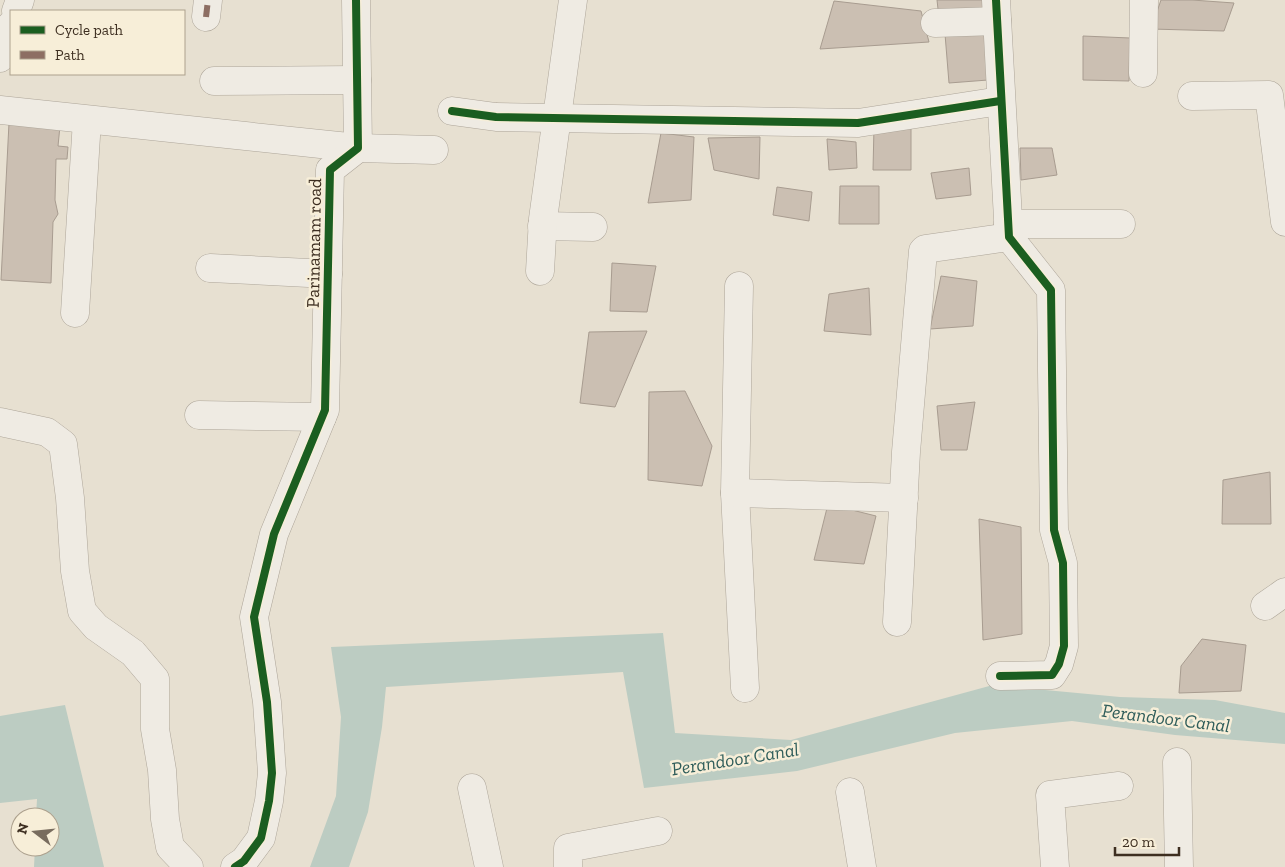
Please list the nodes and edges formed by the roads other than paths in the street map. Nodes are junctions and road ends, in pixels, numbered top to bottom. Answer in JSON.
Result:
{"nodes":[{"id":1,"x":356,"y":0,"type":"edge"},
{"id":2,"x":573,"y":0,"type":"edge"},
{"id":3,"x":1144,"y":0,"type":"edge"},
{"id":4,"x":996,"y":10,"type":"edge"},
{"id":5,"x":935,"y":23,"type":"dead end"},
{"id":6,"x":10,"y":28,"type":"edge"},
{"id":7,"x":0,"y":58,"type":"edge"},
{"id":8,"x":1143,"y":73,"type":"dead end"},
{"id":9,"x":358,"y":80,"type":"junction"},
{"id":10,"x":214,"y":81,"type":"dead end"},
{"id":11,"x":1192,"y":96,"type":"dead end"},
{"id":12,"x":1000,"y":101,"type":"junction"},
{"id":13,"x":0,"y":110,"type":"edge"},
{"id":14,"x":452,"y":111,"type":"dead end"},
{"id":15,"x":557,"y":118,"type":"junction"},
{"id":16,"x":87,"y":120,"type":"junction"},
{"id":17,"x":358,"y":148,"type":"junction"},
{"id":18,"x":434,"y":150,"type":"dead end"},
{"id":19,"x":1285,"y":221,"type":"edge"},
{"id":20,"x":1121,"y":224,"type":"dead end"},
{"id":21,"x":542,"y":226,"type":"junction"},
{"id":22,"x":593,"y":227,"type":"dead end"},
{"id":23,"x":1009,"y":231,"type":"junction"},
{"id":24,"x":210,"y":268,"type":"dead end"},
{"id":25,"x":540,"y":271,"type":"dead end"},
{"id":26,"x":328,"y":274,"type":"junction"},
{"id":27,"x":739,"y":286,"type":"dead end"},
{"id":28,"x":75,"y":313,"type":"dead end"},
{"id":29,"x":324,"y":413,"type":"junction"},
{"id":30,"x":199,"y":415,"type":"dead end"},
{"id":31,"x":0,"y":422,"type":"edge"},
{"id":32,"x":736,"y":493,"type":"junction"},
{"id":33,"x":904,"y":498,"type":"junction"},
{"id":34,"x":897,"y":622,"type":"dead end"},
{"id":35,"x":1000,"y":676,"type":"dead end"},
{"id":36,"x":745,"y":688,"type":"dead end"},
{"id":37,"x":1177,"y":762,"type":"dead end"},
{"id":38,"x":1120,"y":786,"type":"dead end"},
{"id":39,"x":472,"y":788,"type":"dead end"},
{"id":40,"x":850,"y":792,"type":"dead end"},
{"id":41,"x":658,"y":831,"type":"dead end"},
{"id":42,"x":189,"y":867,"type":"edge"},
{"id":43,"x":235,"y":867,"type":"edge"},
{"id":44,"x":489,"y":867,"type":"edge"},
{"id":45,"x":568,"y":867,"type":"edge"},
{"id":46,"x":862,"y":867,"type":"edge"},
{"id":47,"x":1055,"y":867,"type":"edge"},
{"id":48,"x":1179,"y":867,"type":"edge"}],
"edges":[{"from":1,"to":9,"type":"street"},
{"from":2,"to":15,"type":"street"},
{"from":3,"to":8,"type":"street"},
{"from":4,"to":5,"type":"street"},
{"from":4,"to":12,"type":"street"},
{"from":6,"to":7,"type":"street"},
{"from":9,"to":10,"type":"street"},
{"from":9,"to":17,"type":"street"},
{"from":11,"to":19,"type":"street"},
{"from":12,"to":15,"type":"street"},
{"from":12,"to":23,"type":"street"},
{"from":13,"to":16,"type":"street"},
{"from":14,"to":15,"type":"street"},
{"from":15,"to":21,"type":"street"},
{"from":16,"to":17,"type":"street"},
{"from":16,"to":28,"type":"street"},
{"from":17,"to":18,"type":"street"},
{"from":17,"to":26,"type":"street","name":"Parinamam road"},
{"from":20,"to":23,"type":"street"},
{"from":21,"to":22,"type":"street"},
{"from":21,"to":25,"type":"street"},
{"from":23,"to":33,"type":"street"},
{"from":23,"to":35,"type":"street"},
{"from":24,"to":26,"type":"street"},
{"from":26,"to":29,"type":"street","name":"Parinamam road"},
{"from":27,"to":32,"type":"street"},
{"from":29,"to":30,"type":"street"},
{"from":29,"to":43,"type":"street"},
{"from":31,"to":42,"type":"street"},
{"from":32,"to":33,"type":"street"},
{"from":32,"to":36,"type":"street"},
{"from":33,"to":34,"type":"street"},
{"from":37,"to":48,"type":"street"},
{"from":38,"to":47,"type":"street"},
{"from":39,"to":44,"type":"street"},
{"from":40,"to":46,"type":"street"},
{"from":41,"to":45,"type":"street"}]}
